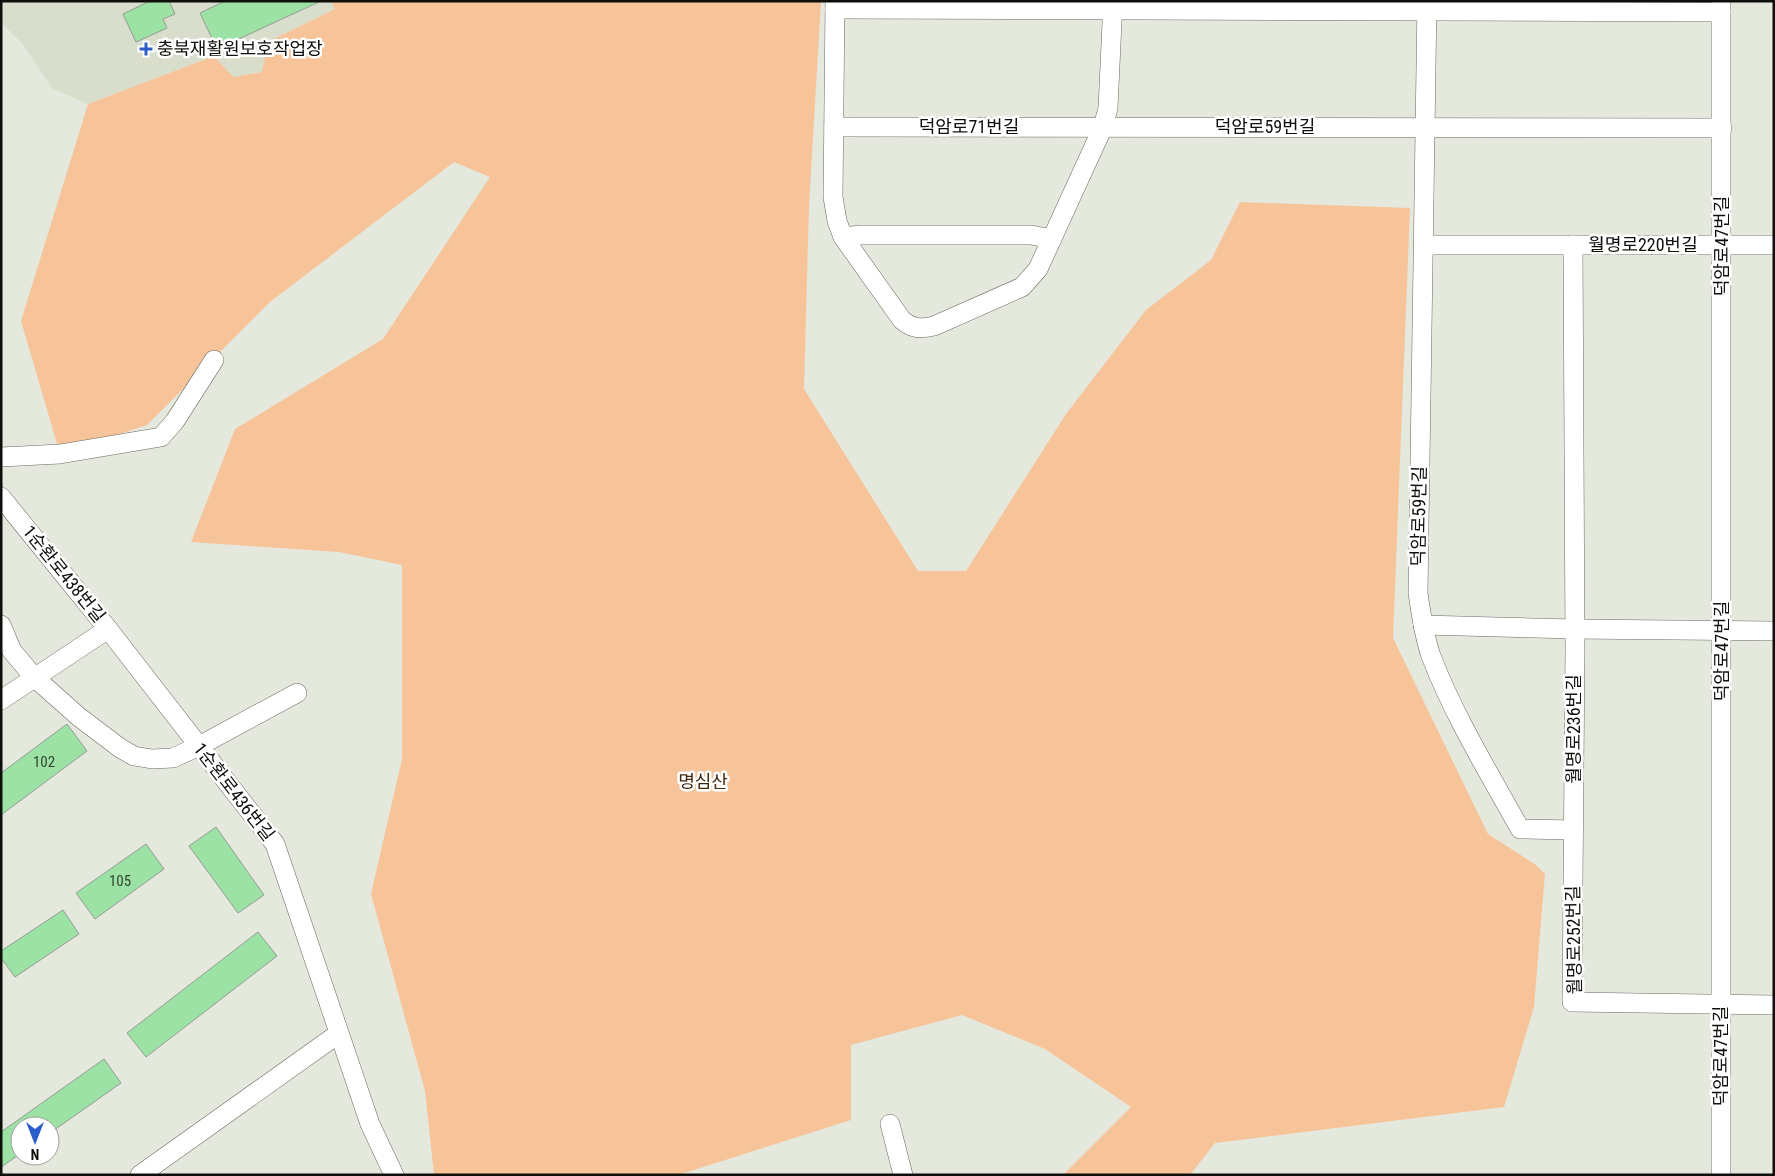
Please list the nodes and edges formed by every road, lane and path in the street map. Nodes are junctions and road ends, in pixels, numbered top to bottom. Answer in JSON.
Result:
{"nodes":[{"id":1,"x":835,"y":5,"type":"edge"},
{"id":2,"x":1113,"y":6,"type":"edge"},
{"id":3,"x":1427,"y":6,"type":"edge"},
{"id":4,"x":1721,"y":7,"type":"edge"},
{"id":5,"x":834,"y":127,"type":"junction"},
{"id":6,"x":1103,"y":127,"type":"junction"},
{"id":7,"x":1426,"y":127,"type":"junction"},
{"id":8,"x":1722,"y":128,"type":"junction"},
{"id":9,"x":843,"y":237,"type":"junction"},
{"id":10,"x":1052,"y":239,"type":"junction"},
{"id":11,"x":1573,"y":245,"type":"junction"},
{"id":12,"x":1722,"y":245,"type":"junction"},
{"id":13,"x":1774,"y":245,"type":"edge"},
{"id":14,"x":1424,"y":246,"type":"junction"},
{"id":15,"x":214,"y":360,"type":"dead end"},
{"id":16,"x":1574,"y":430,"type":"joint"},
{"id":17,"x":1,"y":457,"type":"edge"},
{"id":18,"x":1,"y":497,"type":"edge"},
{"id":19,"x":1,"y":625,"type":"edge"},
{"id":20,"x":1423,"y":625,"type":"junction"},
{"id":21,"x":108,"y":629,"type":"junction"},
{"id":22,"x":1574,"y":629,"type":"junction"},
{"id":23,"x":1722,"y":630,"type":"junction"},
{"id":24,"x":1774,"y":631,"type":"edge"},
{"id":25,"x":34,"y":677,"type":"junction"},
{"id":26,"x":297,"y":693,"type":"dead end"},
{"id":27,"x":1,"y":700,"type":"edge"},
{"id":28,"x":199,"y":746,"type":"junction"},
{"id":29,"x":1573,"y":830,"type":"junction"},
{"id":30,"x":1721,"y":1004,"type":"junction"},
{"id":31,"x":1774,"y":1005,"type":"edge"},
{"id":32,"x":338,"y":1034,"type":"junction"},
{"id":33,"x":890,"y":1124,"type":"dead end"},
{"id":34,"x":140,"y":1175,"type":"edge"},
{"id":35,"x":394,"y":1175,"type":"edge"},
{"id":36,"x":903,"y":1175,"type":"edge"},
{"id":37,"x":1721,"y":1175,"type":"edge"}],
"edges":[{"from":1,"to":2,"type":"street"},
{"from":1,"to":5,"type":"street"},
{"from":2,"to":3,"type":"street"},
{"from":2,"to":6,"type":"street"},
{"from":3,"to":4,"type":"street","name":"덕암로47번길"},
{"from":3,"to":7,"type":"street","name":"덕암로59번길"},
{"from":4,"to":8,"type":"street","name":"덕암로47번길"},
{"from":5,"to":6,"type":"street","name":"덕암로71번길"},
{"from":5,"to":9,"type":"street"},
{"from":6,"to":7,"type":"street","name":"덕암로59번길"},
{"from":6,"to":10,"type":"street"},
{"from":7,"to":8,"type":"street"},
{"from":7,"to":14,"type":"street","name":"덕암로59번길"},
{"from":8,"to":12,"type":"street","name":"덕암로47번길"},
{"from":9,"to":10,"type":"street"},
{"from":9,"to":10,"type":"street"},
{"from":11,"to":12,"type":"street","name":"월명로220번길"},
{"from":11,"to":14,"type":"street","name":"월명로220번길"},
{"from":11,"to":16,"type":"street","name":"월명로220번길"},
{"from":12,"to":13,"type":"street","name":"월명로220번길"},
{"from":12,"to":23,"type":"street","name":"덕암로47번길"},
{"from":14,"to":20,"type":"street","name":"덕암로59번길"},
{"from":15,"to":17,"type":"street"},
{"from":16,"to":22,"type":"street","name":"월명로236번길"},
{"from":18,"to":21,"type":"street","name":"1순환로438번길"},
{"from":19,"to":25,"type":"street"},
{"from":20,"to":22,"type":"street"},
{"from":20,"to":29,"type":"street","name":"덕암로59번길"},
{"from":21,"to":25,"type":"street"},
{"from":21,"to":28,"type":"street","name":"1순환로436번길"},
{"from":22,"to":23,"type":"street"},
{"from":22,"to":29,"type":"street","name":"월명로236번길"},
{"from":23,"to":24,"type":"street"},
{"from":23,"to":30,"type":"street","name":"덕암로47번길"},
{"from":25,"to":27,"type":"street"},
{"from":25,"to":28,"type":"street"},
{"from":26,"to":28,"type":"street"},
{"from":28,"to":32,"type":"street","name":"1순환로436번길"},
{"from":29,"to":30,"type":"street","name":"월명로252번길"},
{"from":30,"to":31,"type":"street","name":"월명로252번길"},
{"from":30,"to":37,"type":"street","name":"덕암로47번길"},
{"from":32,"to":34,"type":"street"},
{"from":32,"to":35,"type":"street","name":"1순환로436번길"},
{"from":33,"to":36,"type":"street"}]}
